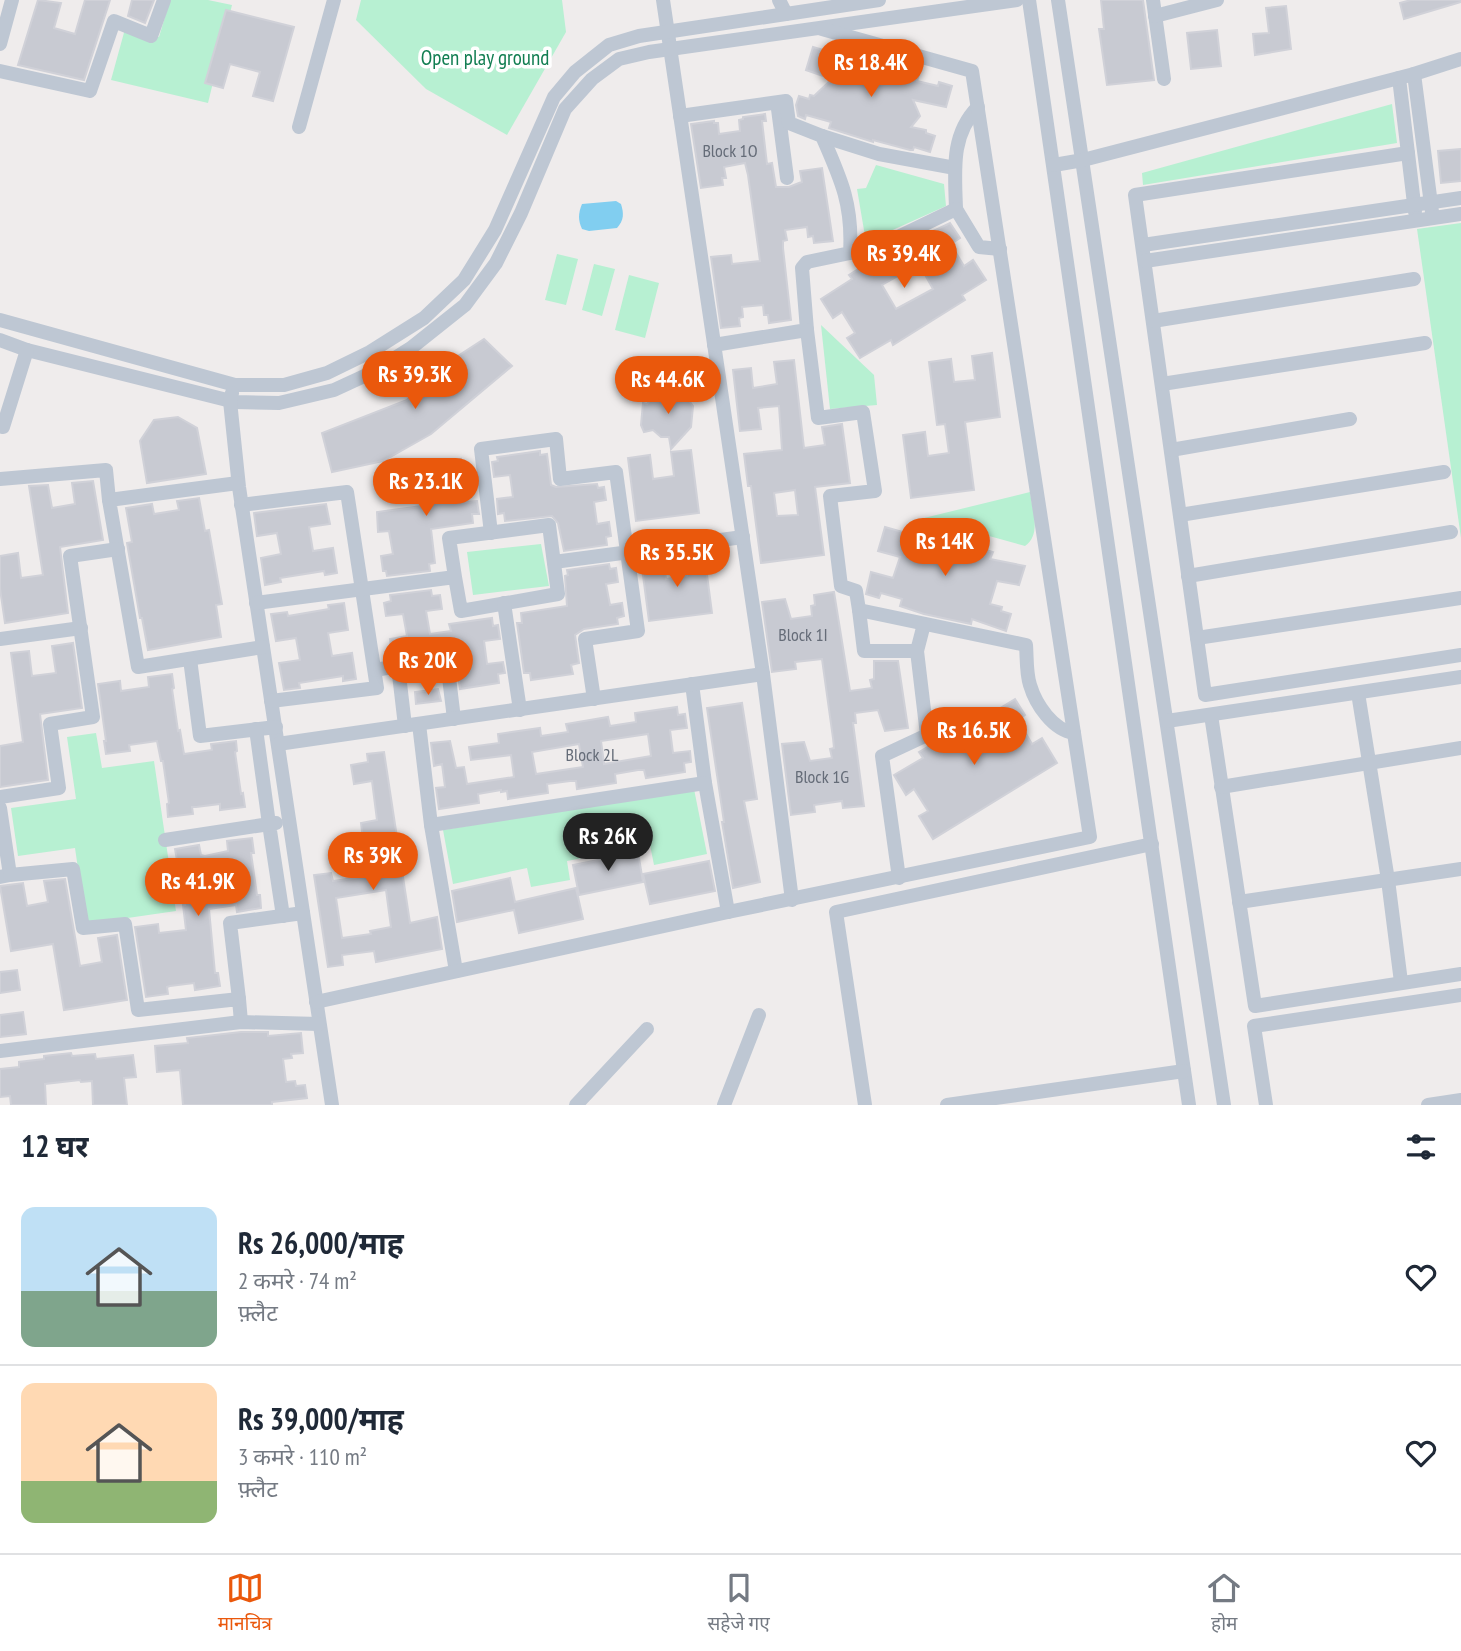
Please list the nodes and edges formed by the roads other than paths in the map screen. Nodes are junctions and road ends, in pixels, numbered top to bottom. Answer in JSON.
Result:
{"nodes":[{"id":1,"x":12,"y":0,"type":"edge"},
{"id":2,"x":164,"y":0,"type":"edge"},
{"id":3,"x":334,"y":0,"type":"edge"},
{"id":4,"x":663,"y":0,"type":"edge"},
{"id":5,"x":779,"y":0,"type":"edge"},
{"id":6,"x":879,"y":0,"type":"edge"},
{"id":7,"x":1017,"y":0,"type":"edge"},
{"id":8,"x":1029,"y":0,"type":"edge"},
{"id":9,"x":1058,"y":0,"type":"edge"},
{"id":10,"x":1153,"y":0,"type":"edge"},
{"id":11,"x":1217,"y":0,"type":"edge"},
{"id":12,"x":807,"y":6,"type":"edge"},
{"id":13,"x":786,"y":14,"type":"junction"},
{"id":14,"x":1155,"y":16,"type":"junction"},
{"id":15,"x":822,"y":29,"type":"junction"},
{"id":16,"x":668,"y":32,"type":"junction"},
{"id":17,"x":0,"y":44,"type":"edge"},
{"id":18,"x":670,"y":50,"type":"junction"},
{"id":19,"x":1461,"y":59,"type":"edge"},
{"id":20,"x":0,"y":71,"type":"edge"},
{"id":21,"x":1407,"y":76,"type":"junction"},
{"id":22,"x":1164,"y":79,"type":"dead end"},
{"id":23,"x":777,"y":101,"type":"junction"},
{"id":24,"x":978,"y":107,"type":"junction"},
{"id":25,"x":680,"y":116,"type":"junction"},
{"id":26,"x":299,"y":127,"type":"dead end"},
{"id":27,"x":822,"y":136,"type":"junction"},
{"id":28,"x":1408,"y":153,"type":"junction"},
{"id":29,"x":1083,"y":160,"type":"junction"},
{"id":30,"x":1054,"y":165,"type":"junction"},
{"id":31,"x":955,"y":168,"type":"junction"},
{"id":32,"x":786,"y":178,"type":"dead end"},
{"id":33,"x":1461,"y":198,"type":"edge"},
{"id":34,"x":1431,"y":203,"type":"junction"},
{"id":35,"x":1414,"y":205,"type":"junction"},
{"id":36,"x":956,"y":209,"type":"junction"},
{"id":37,"x":1461,"y":214,"type":"edge"},
{"id":38,"x":1433,"y":218,"type":"junction"},
{"id":39,"x":1415,"y":220,"type":"junction"},
{"id":40,"x":1143,"y":246,"type":"junction"},
{"id":41,"x":999,"y":249,"type":"junction"},
{"id":42,"x":850,"y":253,"type":"junction"},
{"id":43,"x":1145,"y":261,"type":"junction"},
{"id":44,"x":1414,"y":279,"type":"dead end"},
{"id":45,"x":0,"y":320,"type":"edge"},
{"id":46,"x":1153,"y":321,"type":"junction"},
{"id":47,"x":807,"y":330,"type":"junction"},
{"id":48,"x":0,"y":340,"type":"edge"},
{"id":49,"x":1425,"y":343,"type":"dead end"},
{"id":50,"x":714,"y":345,"type":"junction"},
{"id":51,"x":27,"y":351,"type":"junction"},
{"id":52,"x":1162,"y":384,"type":"junction"},
{"id":53,"x":235,"y":385,"type":"junction"},
{"id":54,"x":230,"y":401,"type":"junction"},
{"id":55,"x":1350,"y":419,"type":"dead end"},
{"id":56,"x":1,"y":431,"type":"edge"},
{"id":57,"x":1171,"y":450,"type":"junction"},
{"id":58,"x":1444,"y":472,"type":"dead end"},
{"id":59,"x":0,"y":479,"type":"edge"},
{"id":60,"x":238,"y":483,"type":"junction"},
{"id":61,"x":110,"y":500,"type":"junction"},
{"id":62,"x":241,"y":505,"type":"junction"},
{"id":63,"x":1180,"y":515,"type":"junction"},
{"id":64,"x":1451,"y":532,"type":"dead end"},
{"id":65,"x":491,"y":533,"type":"junction"},
{"id":66,"x":743,"y":537,"type":"junction"},
{"id":67,"x":118,"y":550,"type":"junction"},
{"id":68,"x":627,"y":550,"type":"junction"},
{"id":69,"x":554,"y":562,"type":"junction"},
{"id":70,"x":1188,"y":576,"type":"junction"},
{"id":71,"x":455,"y":577,"type":"junction"},
{"id":72,"x":363,"y":590,"type":"junction"},
{"id":73,"x":1461,"y":598,"type":"edge"},
{"id":74,"x":256,"y":603,"type":"junction"},
{"id":75,"x":504,"y":603,"type":"junction"},
{"id":76,"x":859,"y":610,"type":"junction"},
{"id":77,"x":923,"y":624,"type":"junction"},
{"id":78,"x":81,"y":628,"type":"junction"},
{"id":79,"x":1197,"y":638,"type":"junction"},
{"id":80,"x":0,"y":639,"type":"edge"},
{"id":81,"x":263,"y":647,"type":"junction"},
{"id":82,"x":917,"y":650,"type":"junction"},
{"id":83,"x":1461,"y":655,"type":"edge"},
{"id":84,"x":190,"y":659,"type":"junction"},
{"id":85,"x":398,"y":666,"type":"junction"},
{"id":86,"x":375,"y":670,"type":"junction"},
{"id":87,"x":763,"y":674,"type":"junction"},
{"id":88,"x":1461,"y":677,"type":"edge"},
{"id":89,"x":692,"y":684,"type":"junction"},
{"id":90,"x":1358,"y":693,"type":"junction"},
{"id":91,"x":594,"y":699,"type":"junction"},
{"id":92,"x":271,"y":701,"type":"junction"},
{"id":93,"x":520,"y":710,"type":"junction"},
{"id":94,"x":1211,"y":715,"type":"junction"},
{"id":95,"x":454,"y":719,"type":"junction"},
{"id":96,"x":1167,"y":721,"type":"junction"},
{"id":97,"x":412,"y":725,"type":"junction"},
{"id":98,"x":276,"y":726,"type":"junction"},
{"id":99,"x":256,"y":729,"type":"junction"},
{"id":100,"x":1074,"y":733,"type":"junction"},
{"id":101,"x":278,"y":744,"type":"junction"},
{"id":102,"x":1461,"y":748,"type":"edge"},
{"id":103,"x":1369,"y":762,"type":"junction"},
{"id":104,"x":705,"y":783,"type":"junction"},
{"id":105,"x":1222,"y":787,"type":"junction"},
{"id":106,"x":0,"y":797,"type":"edge"},
{"id":107,"x":0,"y":808,"type":"edge"},
{"id":108,"x":289,"y":821,"type":"junction"},
{"id":109,"x":269,"y":824,"type":"junction"},
{"id":110,"x":431,"y":825,"type":"junction"},
{"id":111,"x":165,"y":840,"type":"dead end"},
{"id":112,"x":1152,"y":844,"type":"junction"},
{"id":113,"x":1461,"y":869,"type":"edge"},
{"id":114,"x":5,"y":876,"type":"edge"},
{"id":115,"x":899,"y":878,"type":"junction"},
{"id":116,"x":1388,"y":880,"type":"junction"},
{"id":117,"x":792,"y":900,"type":"junction"},
{"id":118,"x":1239,"y":902,"type":"junction"},
{"id":119,"x":728,"y":912,"type":"junction"},
{"id":120,"x":303,"y":914,"type":"junction"},
{"id":121,"x":283,"y":916,"type":"junction"},
{"id":122,"x":456,"y":971,"type":"junction"},
{"id":123,"x":1461,"y":974,"type":"edge"},
{"id":124,"x":1401,"y":982,"type":"junction"},
{"id":125,"x":1461,"y":995,"type":"edge"},
{"id":126,"x":239,"y":999,"type":"junction"},
{"id":127,"x":316,"y":1002,"type":"junction"},
{"id":128,"x":760,"y":1015,"type":"dead end"},
{"id":129,"x":241,"y":1022,"type":"junction"},
{"id":130,"x":319,"y":1024,"type":"junction"},
{"id":131,"x":648,"y":1029,"type":"dead end"},
{"id":132,"x":0,"y":1051,"type":"edge"},
{"id":133,"x":1184,"y":1071,"type":"junction"},
{"id":134,"x":1461,"y":1100,"type":"edge"},
{"id":135,"x":332,"y":1105,"type":"edge"},
{"id":136,"x":576,"y":1105,"type":"edge"},
{"id":137,"x":724,"y":1105,"type":"edge"},
{"id":138,"x":865,"y":1105,"type":"edge"},
{"id":139,"x":947,"y":1105,"type":"edge"},
{"id":140,"x":1189,"y":1105,"type":"edge"},
{"id":141,"x":1223,"y":1105,"type":"edge"},
{"id":142,"x":1266,"y":1105,"type":"edge"},
{"id":143,"x":1428,"y":1105,"type":"edge"}],
"edges":[{"from":1,"to":17,"type":"street"},
{"from":2,"to":20,"type":"street"},
{"from":3,"to":26,"type":"street"},
{"from":4,"to":16,"type":"street"},
{"from":5,"to":13,"type":"street"},
{"from":6,"to":12,"type":"street"},
{"from":7,"to":15,"type":"street"},
{"from":8,"to":30,"type":"street"},
{"from":9,"to":29,"type":"street"},
{"from":10,"to":14,"type":"street"},
{"from":11,"to":14,"type":"street"},
{"from":12,"to":13,"type":"street"},
{"from":13,"to":16,"type":"street"},
{"from":14,"to":22,"type":"street"},
{"from":15,"to":18,"type":"street"},
{"from":15,"to":24,"type":"street"},
{"from":16,"to":18,"type":"street"},
{"from":16,"to":53,"type":"street"},
{"from":18,"to":25,"type":"street"},
{"from":18,"to":54,"type":"street"},
{"from":19,"to":21,"type":"street"},
{"from":21,"to":28,"type":"street"},
{"from":21,"to":29,"type":"street"},
{"from":21,"to":34,"type":"street"},
{"from":23,"to":25,"type":"street"},
{"from":23,"to":27,"type":"street"},
{"from":23,"to":32,"type":"street"},
{"from":24,"to":31,"type":"street"},
{"from":24,"to":41,"type":"street"},
{"from":25,"to":50,"type":"street"},
{"from":27,"to":31,"type":"street"},
{"from":27,"to":42,"type":"street"},
{"from":28,"to":35,"type":"street"},
{"from":28,"to":40,"type":"street"},
{"from":29,"to":30,"type":"street"},
{"from":29,"to":96,"type":"street"},
{"from":30,"to":112,"type":"street"},
{"from":31,"to":36,"type":"street"},
{"from":33,"to":34,"type":"street"},
{"from":34,"to":35,"type":"street"},
{"from":34,"to":38,"type":"street"},
{"from":35,"to":39,"type":"street"},
{"from":35,"to":40,"type":"street"},
{"from":36,"to":41,"type":"street"},
{"from":36,"to":42,"type":"street"},
{"from":37,"to":38,"type":"street"},
{"from":38,"to":39,"type":"street"},
{"from":39,"to":43,"type":"street"},
{"from":40,"to":43,"type":"street"},
{"from":41,"to":100,"type":"street"},
{"from":42,"to":47,"type":"street"},
{"from":43,"to":46,"type":"street"},
{"from":44,"to":46,"type":"street"},
{"from":45,"to":53,"type":"street"},
{"from":46,"to":52,"type":"street"},
{"from":47,"to":50,"type":"street"},
{"from":47,"to":76,"type":"street"},
{"from":48,"to":51,"type":"street"},
{"from":49,"to":52,"type":"street"},
{"from":50,"to":66,"type":"street"},
{"from":51,"to":54,"type":"street"},
{"from":51,"to":56,"type":"street"},
{"from":52,"to":57,"type":"street"},
{"from":53,"to":54,"type":"street"},
{"from":54,"to":60,"type":"street"},
{"from":55,"to":57,"type":"street"},
{"from":57,"to":63,"type":"street"},
{"from":58,"to":63,"type":"street"},
{"from":59,"to":61,"type":"street"},
{"from":60,"to":61,"type":"street"},
{"from":60,"to":62,"type":"street"},
{"from":61,"to":67,"type":"street"},
{"from":62,"to":72,"type":"street"},
{"from":62,"to":74,"type":"street"},
{"from":63,"to":70,"type":"street"},
{"from":64,"to":70,"type":"street"},
{"from":65,"to":68,"type":"street"},
{"from":65,"to":69,"type":"street"},
{"from":65,"to":71,"type":"street"},
{"from":66,"to":68,"type":"street"},
{"from":66,"to":87,"type":"street"},
{"from":67,"to":78,"type":"street"},
{"from":67,"to":84,"type":"street"},
{"from":68,"to":69,"type":"street"},
{"from":68,"to":91,"type":"street"},
{"from":69,"to":75,"type":"street"},
{"from":70,"to":79,"type":"street"},
{"from":71,"to":72,"type":"street"},
{"from":71,"to":75,"type":"street"},
{"from":72,"to":74,"type":"street"},
{"from":72,"to":86,"type":"street"},
{"from":73,"to":79,"type":"street"},
{"from":74,"to":81,"type":"street"},
{"from":75,"to":93,"type":"street"},
{"from":76,"to":77,"type":"street"},
{"from":76,"to":82,"type":"street"},
{"from":77,"to":82,"type":"street"},
{"from":77,"to":100,"type":"street"},
{"from":78,"to":80,"type":"street"},
{"from":78,"to":106,"type":"street"},
{"from":79,"to":83,"type":"street"},
{"from":81,"to":84,"type":"street"},
{"from":81,"to":92,"type":"street"},
{"from":82,"to":115,"type":"street"},
{"from":84,"to":99,"type":"street"},
{"from":85,"to":86,"type":"street"},
{"from":85,"to":95,"type":"street"},
{"from":85,"to":97,"type":"street"},
{"from":86,"to":92,"type":"street"},
{"from":87,"to":89,"type":"street"},
{"from":87,"to":117,"type":"street"},
{"from":88,"to":90,"type":"street"},
{"from":89,"to":91,"type":"street"},
{"from":89,"to":104,"type":"street"},
{"from":90,"to":94,"type":"street"},
{"from":90,"to":103,"type":"street"},
{"from":91,"to":93,"type":"street"},
{"from":92,"to":98,"type":"street"},
{"from":93,"to":95,"type":"street"},
{"from":94,"to":96,"type":"street"},
{"from":94,"to":105,"type":"street"},
{"from":95,"to":97,"type":"street"},
{"from":96,"to":141,"type":"street"},
{"from":97,"to":101,"type":"street"},
{"from":97,"to":110,"type":"street"},
{"from":98,"to":99,"type":"street"},
{"from":98,"to":101,"type":"street"},
{"from":99,"to":109,"type":"street"},
{"from":100,"to":115,"type":"street"},
{"from":101,"to":108,"type":"street"},
{"from":102,"to":103,"type":"street"},
{"from":103,"to":105,"type":"street"},
{"from":103,"to":116,"type":"street"},
{"from":104,"to":110,"type":"street"},
{"from":104,"to":119,"type":"street"},
{"from":105,"to":118,"type":"street"},
{"from":107,"to":114,"type":"street"},
{"from":108,"to":109,"type":"street"},
{"from":108,"to":120,"type":"street"},
{"from":109,"to":111,"type":"street"},
{"from":109,"to":121,"type":"street"},
{"from":110,"to":122,"type":"street"},
{"from":112,"to":133,"type":"street"},
{"from":112,"to":138,"type":"street"},
{"from":113,"to":116,"type":"street"},
{"from":114,"to":126,"type":"street"},
{"from":115,"to":117,"type":"street"},
{"from":116,"to":118,"type":"street"},
{"from":116,"to":124,"type":"street"},
{"from":117,"to":119,"type":"street"},
{"from":118,"to":124,"type":"street"},
{"from":119,"to":122,"type":"street"},
{"from":120,"to":121,"type":"street"},
{"from":120,"to":127,"type":"street"},
{"from":121,"to":126,"type":"street"},
{"from":122,"to":127,"type":"street"},
{"from":123,"to":124,"type":"street"},
{"from":125,"to":142,"type":"street"},
{"from":126,"to":129,"type":"street"},
{"from":127,"to":130,"type":"street"},
{"from":128,"to":137,"type":"street"},
{"from":129,"to":130,"type":"street"},
{"from":129,"to":132,"type":"street"},
{"from":130,"to":135,"type":"street"},
{"from":131,"to":136,"type":"street"},
{"from":133,"to":139,"type":"street"},
{"from":133,"to":140,"type":"street"},
{"from":134,"to":143,"type":"street"}]}
